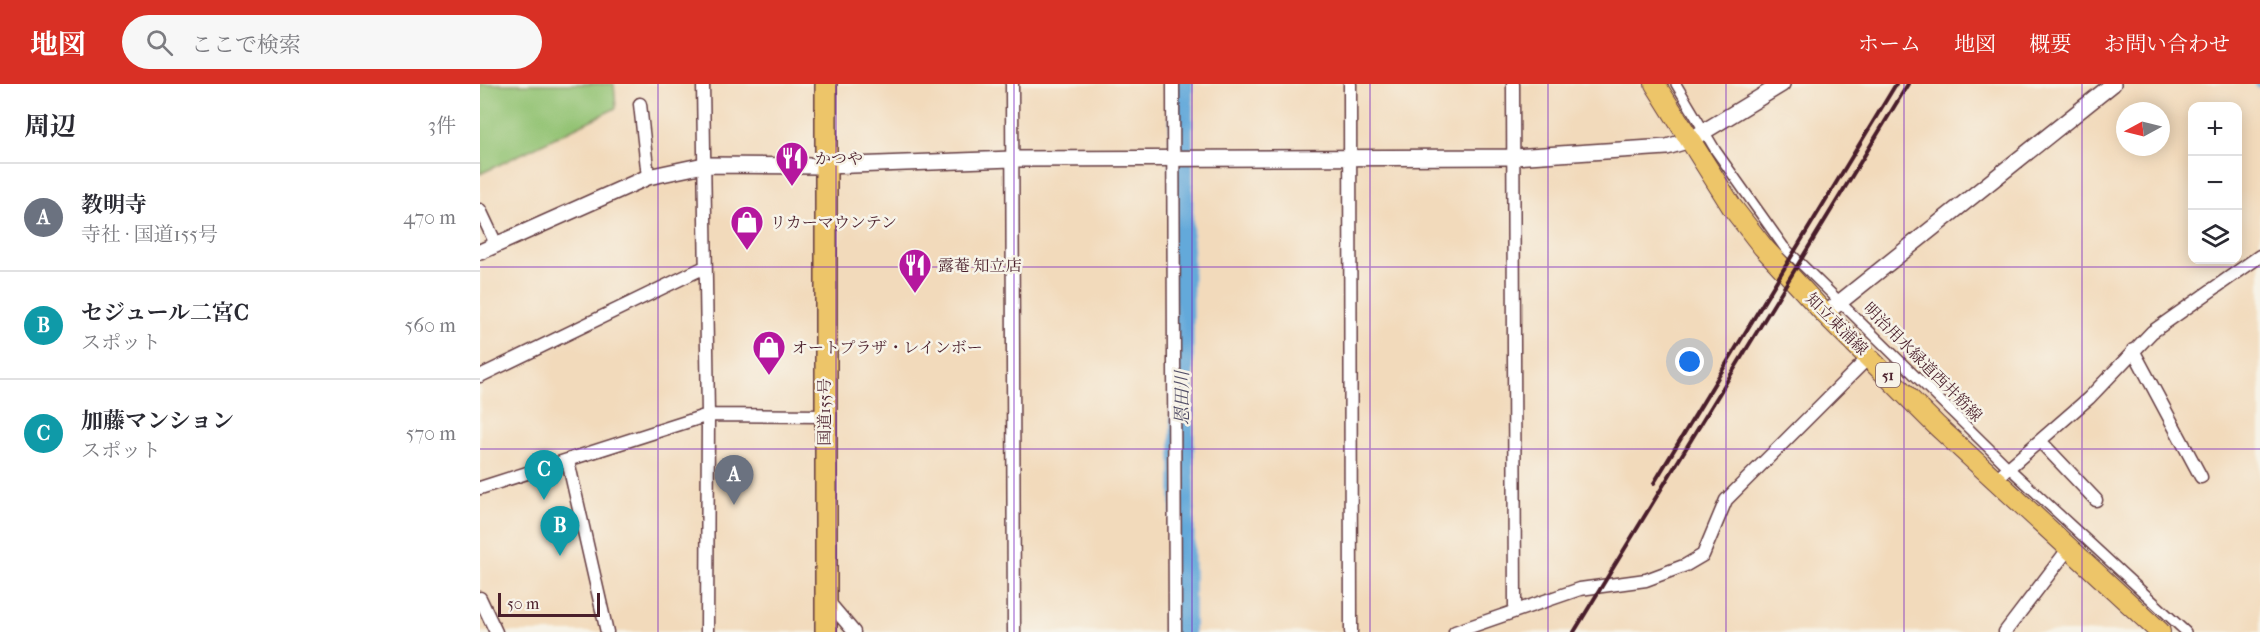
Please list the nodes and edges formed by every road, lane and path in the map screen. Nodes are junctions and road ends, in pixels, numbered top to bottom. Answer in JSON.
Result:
{"nodes":[{"id":1,"x":703,"y":84,"type":"edge"},
{"id":2,"x":826,"y":84,"type":"edge"},
{"id":3,"x":1012,"y":84,"type":"edge"},
{"id":4,"x":1173,"y":84,"type":"edge"},
{"id":5,"x":1350,"y":84,"type":"edge"},
{"id":6,"x":1514,"y":84,"type":"edge"},
{"id":7,"x":1655,"y":84,"type":"edge"},
{"id":8,"x":1676,"y":84,"type":"edge"},
{"id":9,"x":1782,"y":84,"type":"edge"},
{"id":10,"x":2113,"y":84,"type":"edge"},
{"id":11,"x":640,"y":104,"type":"dead end"},
{"id":12,"x":1697,"y":135,"type":"junction"},
{"id":13,"x":1514,"y":157,"type":"junction"},
{"id":14,"x":1174,"y":158,"type":"junction"},
{"id":15,"x":1350,"y":158,"type":"junction"},
{"id":16,"x":1012,"y":159,"type":"junction"},
{"id":17,"x":704,"y":165,"type":"junction"},
{"id":18,"x":826,"y":166,"type":"junction"},
{"id":19,"x":648,"y":177,"type":"junction"},
{"id":20,"x":480,"y":210,"type":"edge"},
{"id":21,"x":496,"y":244,"type":"junction"},
{"id":22,"x":480,"y":252,"type":"edge"},
{"id":23,"x":2260,"y":256,"type":"edge"},
{"id":24,"x":705,"y":267,"type":"junction"},
{"id":25,"x":1833,"y":308,"type":"junction"},
{"id":26,"x":2133,"y":350,"type":"junction"},
{"id":27,"x":1869,"y":357,"type":"junction"},
{"id":28,"x":480,"y":376,"type":"edge"},
{"id":29,"x":708,"y":415,"type":"junction"},
{"id":30,"x":824,"y":416,"type":"junction"},
{"id":31,"x":2040,"y":441,"type":"junction"},
{"id":32,"x":568,"y":460,"type":"junction"},
{"id":33,"x":2003,"y":473,"type":"junction"},
{"id":34,"x":2201,"y":477,"type":"dead end"},
{"id":35,"x":480,"y":488,"type":"edge"},
{"id":36,"x":2096,"y":500,"type":"dead end"},
{"id":37,"x":2068,"y":548,"type":"junction"},
{"id":38,"x":480,"y":598,"type":"edge"},
{"id":39,"x":826,"y":600,"type":"junction"},
{"id":40,"x":1515,"y":611,"type":"junction"},
{"id":41,"x":496,"y":632,"type":"edge"},
{"id":42,"x":606,"y":632,"type":"edge"},
{"id":43,"x":707,"y":632,"type":"edge"},
{"id":44,"x":826,"y":632,"type":"edge"},
{"id":45,"x":854,"y":632,"type":"edge"},
{"id":46,"x":1014,"y":632,"type":"edge"},
{"id":47,"x":1175,"y":632,"type":"edge"},
{"id":48,"x":1352,"y":632,"type":"edge"},
{"id":49,"x":1455,"y":632,"type":"edge"},
{"id":50,"x":2005,"y":632,"type":"edge"},
{"id":51,"x":2160,"y":632,"type":"edge"},
{"id":52,"x":2186,"y":632,"type":"edge"}],
"edges":[{"from":1,"to":17,"type":"street"},
{"from":2,"to":18,"type":"highway","name":"国道155号"},
{"from":3,"to":16,"type":"street"},
{"from":4,"to":14,"type":"street"},
{"from":5,"to":15,"type":"street"},
{"from":6,"to":13,"type":"street"},
{"from":7,"to":12,"type":"main road","name":"知立東浦線","number":"51"},
{"from":8,"to":12,"type":"street"},
{"from":9,"to":12,"type":"street"},
{"from":10,"to":25,"type":"street"},
{"from":11,"to":19,"type":"street"},
{"from":12,"to":13,"type":"street"},
{"from":12,"to":25,"type":"main road","name":"知立東浦線","number":"51"},
{"from":13,"to":15,"type":"street"},
{"from":13,"to":40,"type":"street"},
{"from":14,"to":15,"type":"street"},
{"from":14,"to":16,"type":"street"},
{"from":14,"to":47,"type":"street"},
{"from":15,"to":48,"type":"street"},
{"from":16,"to":18,"type":"street"},
{"from":16,"to":46,"type":"street"},
{"from":17,"to":18,"type":"street"},
{"from":17,"to":19,"type":"street"},
{"from":17,"to":24,"type":"street"},
{"from":18,"to":30,"type":"highway","name":"国道155号"},
{"from":19,"to":21,"type":"street"},
{"from":20,"to":21,"type":"street"},
{"from":21,"to":22,"type":"street"},
{"from":23,"to":26,"type":"street"},
{"from":24,"to":28,"type":"street"},
{"from":24,"to":29,"type":"street"},
{"from":25,"to":27,"type":"main road","name":"知立東浦線","number":"51"},
{"from":25,"to":33,"type":"street","name":"明治用水緑道西井筋線"},
{"from":26,"to":31,"type":"street"},
{"from":26,"to":34,"type":"street"},
{"from":27,"to":33,"type":"main road","name":"知立東浦線","number":"51"},
{"from":27,"to":40,"type":"street"},
{"from":29,"to":30,"type":"street"},
{"from":29,"to":32,"type":"street"},
{"from":29,"to":43,"type":"street"},
{"from":30,"to":39,"type":"highway","name":"国道155号"},
{"from":31,"to":33,"type":"street"},
{"from":31,"to":36,"type":"street"},
{"from":32,"to":35,"type":"street"},
{"from":32,"to":42,"type":"street"},
{"from":33,"to":37,"type":"main road","name":"知立東浦線","number":"51"},
{"from":33,"to":52,"type":"street","name":"明治用水緑道西井筋線"},
{"from":37,"to":50,"type":"street"},
{"from":37,"to":51,"type":"main road","name":"知立東浦線","number":"51"},
{"from":38,"to":41,"type":"street"},
{"from":39,"to":44,"type":"highway","name":"国道155号"},
{"from":39,"to":45,"type":"street"},
{"from":40,"to":49,"type":"street"}]}
